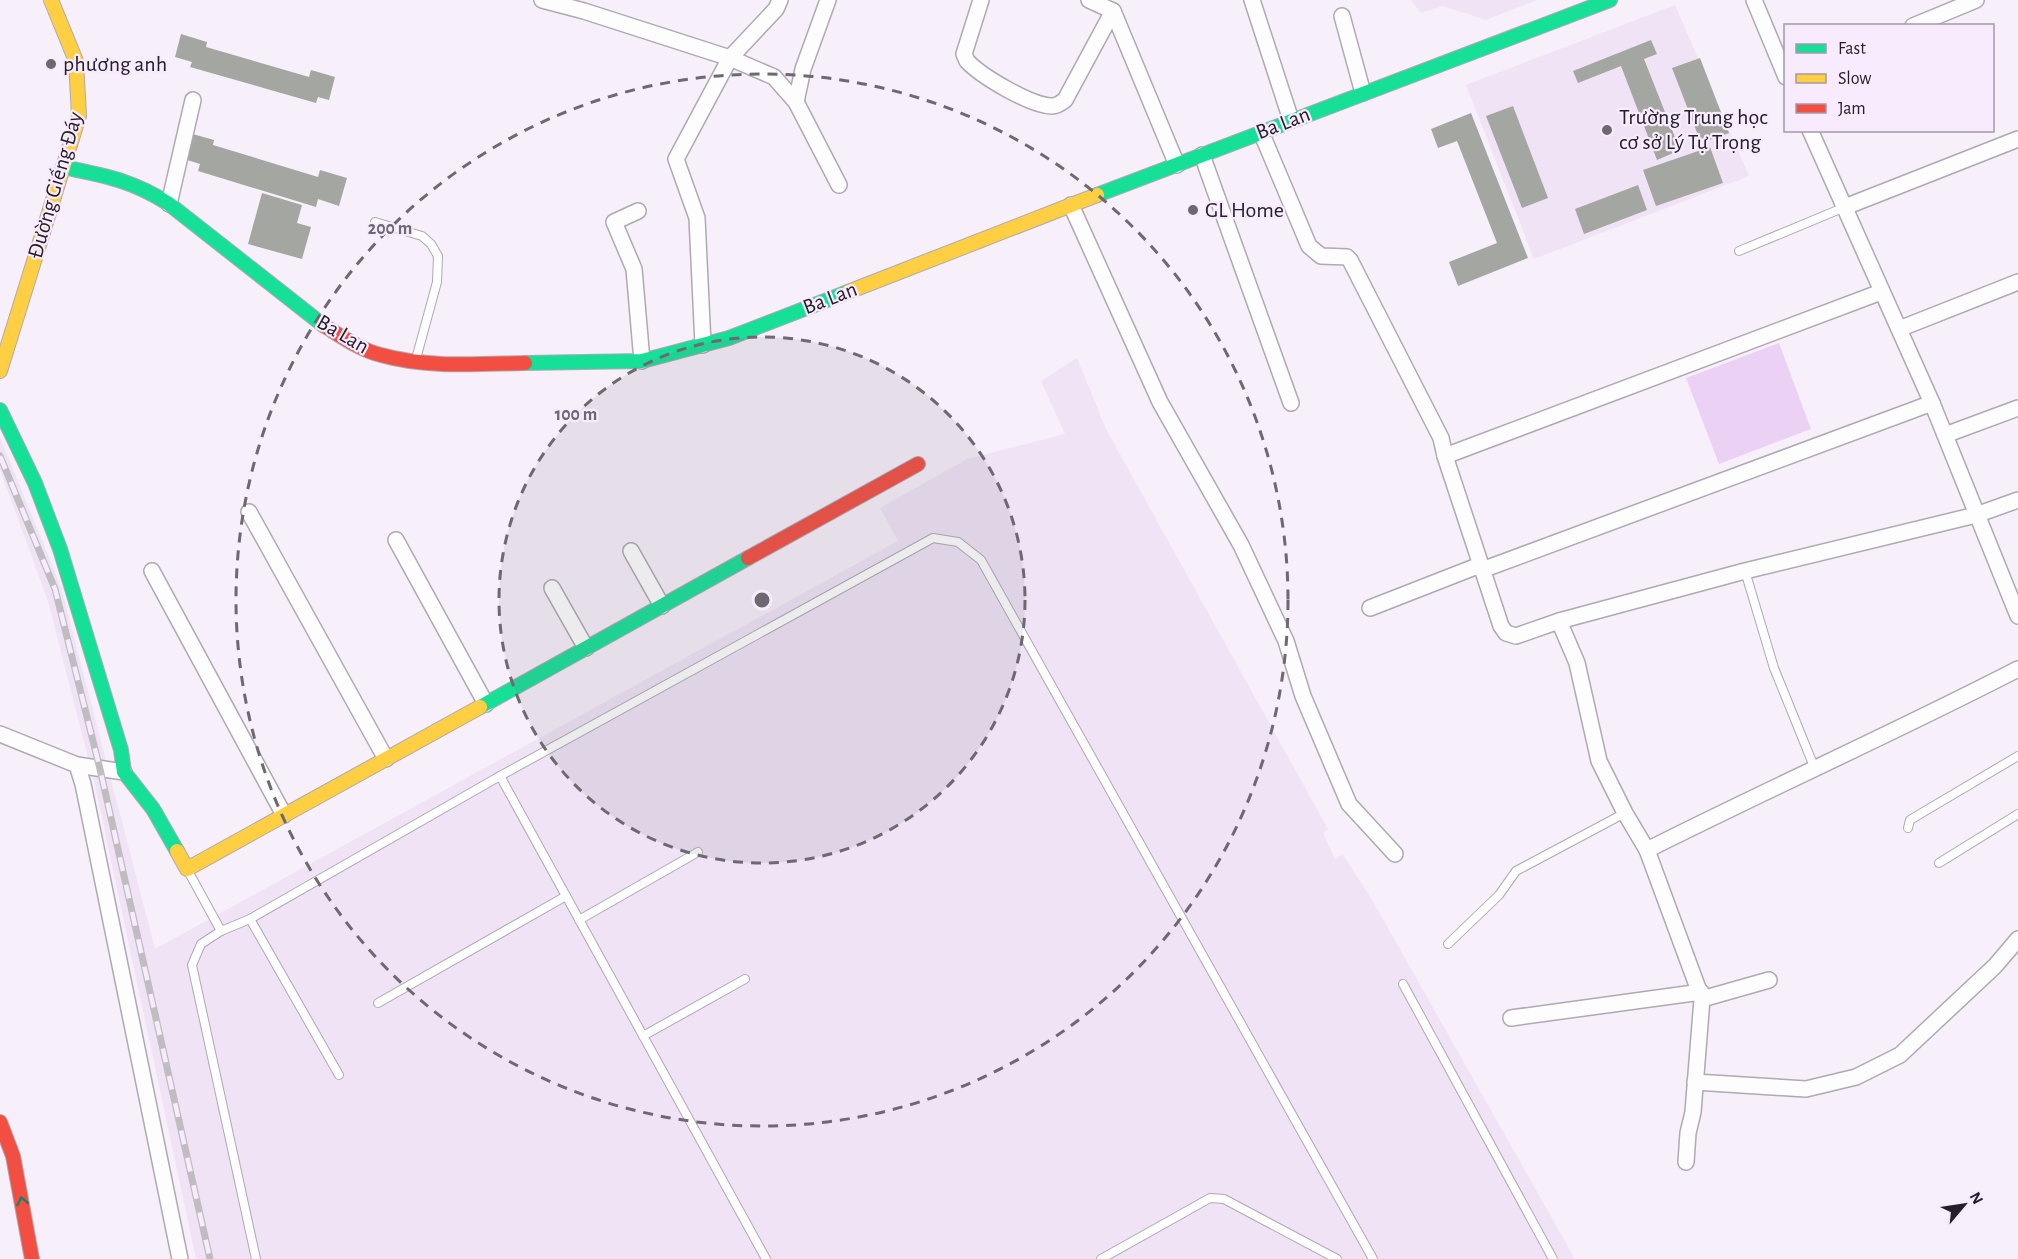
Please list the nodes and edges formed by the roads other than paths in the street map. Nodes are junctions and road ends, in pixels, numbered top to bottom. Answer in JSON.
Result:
{"nodes":[{"id":1,"x":51,"y":0,"type":"edge"},
{"id":2,"x":542,"y":0,"type":"edge"},
{"id":3,"x":780,"y":0,"type":"edge"},
{"id":4,"x":828,"y":0,"type":"edge"},
{"id":5,"x":981,"y":0,"type":"edge"},
{"id":6,"x":1089,"y":0,"type":"edge"},
{"id":7,"x":1252,"y":0,"type":"edge"},
{"id":8,"x":1610,"y":0,"type":"edge"},
{"id":9,"x":1754,"y":0,"type":"edge"},
{"id":10,"x":1976,"y":0,"type":"edge"},
{"id":11,"x":1113,"y":11,"type":"junction"},
{"id":12,"x":1342,"y":16,"type":"dead end"},
{"id":13,"x":1918,"y":24,"type":"edge"},
{"id":14,"x":730,"y":58,"type":"junction"},
{"id":15,"x":1784,"y":75,"type":"edge"},
{"id":16,"x":1363,"y":93,"type":"junction"},
{"id":17,"x":193,"y":100,"type":"dead end"},
{"id":18,"x":796,"y":102,"type":"junction"},
{"id":19,"x":1291,"y":120,"type":"junction"},
{"id":20,"x":1261,"y":132,"type":"junction"},
{"id":21,"x":1811,"y":132,"type":"edge"},
{"id":22,"x":2018,"y":139,"type":"edge"},
{"id":23,"x":1202,"y":155,"type":"junction"},
{"id":24,"x":1177,"y":165,"type":"junction"},
{"id":25,"x":63,"y":167,"type":"junction"},
{"id":26,"x":839,"y":185,"type":"dead end"},
{"id":27,"x":169,"y":204,"type":"junction"},
{"id":28,"x":1071,"y":205,"type":"junction"},
{"id":29,"x":1845,"y":207,"type":"junction"},
{"id":30,"x":638,"y":211,"type":"dead end"},
{"id":31,"x":375,"y":222,"type":"dead end"},
{"id":32,"x":1739,"y":251,"type":"dead end"},
{"id":33,"x":2018,"y":282,"type":"edge"},
{"id":34,"x":1881,"y":292,"type":"junction"},
{"id":35,"x":1899,"y":329,"type":"junction"},
{"id":36,"x":4,"y":340,"type":"edge"},
{"id":37,"x":703,"y":345,"type":"junction"},
{"id":38,"x":642,"y":361,"type":"junction"},
{"id":39,"x":415,"y":362,"type":"junction"},
{"id":40,"x":0,"y":371,"type":"edge"},
{"id":41,"x":1291,"y":403,"type":"dead end"},
{"id":42,"x":1932,"y":403,"type":"junction"},
{"id":43,"x":2018,"y":408,"type":"edge"},
{"id":44,"x":0,"y":410,"type":"edge"},
{"id":45,"x":1945,"y":435,"type":"junction"},
{"id":46,"x":1445,"y":456,"type":"junction"},
{"id":47,"x":918,"y":464,"type":"dead end"},
{"id":48,"x":2018,"y":500,"type":"edge"},
{"id":49,"x":249,"y":512,"type":"dead end"},
{"id":50,"x":1976,"y":515,"type":"junction"},
{"id":51,"x":396,"y":540,"type":"dead end"},
{"id":52,"x":631,"y":551,"type":"dead end"},
{"id":53,"x":1481,"y":568,"type":"junction"},
{"id":54,"x":1745,"y":571,"type":"junction"},
{"id":55,"x":152,"y":572,"type":"dead end"},
{"id":56,"x":2013,"y":586,"type":"edge"},
{"id":57,"x":552,"y":588,"type":"dead end"},
{"id":58,"x":662,"y":606,"type":"junction"},
{"id":59,"x":1370,"y":608,"type":"dead end"},
{"id":60,"x":2018,"y":616,"type":"edge"},
{"id":61,"x":1559,"y":621,"type":"junction"},
{"id":62,"x":586,"y":648,"type":"junction"},
{"id":63,"x":2018,"y":669,"type":"edge"},
{"id":64,"x":486,"y":704,"type":"junction"},
{"id":65,"x":0,"y":734,"type":"edge"},
{"id":66,"x":2018,"y":756,"type":"edge"},
{"id":67,"x":386,"y":759,"type":"junction"},
{"id":68,"x":76,"y":765,"type":"junction"},
{"id":69,"x":1815,"y":769,"type":"junction"},
{"id":70,"x":124,"y":771,"type":"junction"},
{"id":71,"x":500,"y":776,"type":"junction"},
{"id":72,"x":1625,"y":813,"type":"junction"},
{"id":73,"x":2018,"y":814,"type":"edge"},
{"id":74,"x":284,"y":816,"type":"junction"},
{"id":75,"x":1908,"y":828,"type":"dead end"},
{"id":76,"x":1647,"y":850,"type":"junction"},
{"id":77,"x":698,"y":852,"type":"dead end"},
{"id":78,"x":1395,"y":854,"type":"dead end"},
{"id":79,"x":1939,"y":863,"type":"dead end"},
{"id":80,"x":187,"y":869,"type":"junction"},
{"id":81,"x":566,"y":896,"type":"junction"},
{"id":82,"x":250,"y":918,"type":"junction"},
{"id":83,"x":579,"y":920,"type":"junction"},
{"id":84,"x":221,"y":931,"type":"junction"},
{"id":85,"x":2018,"y":939,"type":"edge"},
{"id":86,"x":1448,"y":944,"type":"dead end"},
{"id":87,"x":745,"y":979,"type":"dead end"},
{"id":88,"x":1769,"y":980,"type":"dead end"},
{"id":89,"x":1403,"y":984,"type":"dead end"},
{"id":90,"x":1701,"y":995,"type":"junction"},
{"id":91,"x":378,"y":1003,"type":"dead end"},
{"id":92,"x":1511,"y":1017,"type":"dead end"},
{"id":93,"x":643,"y":1036,"type":"junction"},
{"id":94,"x":339,"y":1075,"type":"dead end"},
{"id":95,"x":1695,"y":1082,"type":"junction"},
{"id":96,"x":0,"y":1122,"type":"edge"},
{"id":97,"x":1686,"y":1162,"type":"dead end"},
{"id":98,"x":32,"y":1259,"type":"edge"},
{"id":99,"x":180,"y":1259,"type":"edge"},
{"id":100,"x":256,"y":1259,"type":"edge"},
{"id":101,"x":766,"y":1259,"type":"edge"},
{"id":102,"x":1101,"y":1259,"type":"edge"},
{"id":103,"x":1337,"y":1259,"type":"edge"},
{"id":104,"x":1373,"y":1259,"type":"edge"},
{"id":105,"x":1553,"y":1259,"type":"edge"}],
"edges":[{"from":1,"to":25,"type":"street","name":"Đường Giếng Đáy"},
{"from":2,"to":14,"type":"street"},
{"from":3,"to":14,"type":"street"},
{"from":4,"to":18,"type":"street"},
{"from":5,"to":11,"type":"street"},
{"from":6,"to":11,"type":"street"},
{"from":7,"to":19,"type":"street"},
{"from":8,"to":16,"type":"street","name":"Ba Lan"},
{"from":9,"to":15,"type":"street"},
{"from":10,"to":13,"type":"street"},
{"from":11,"to":24,"type":"street"},
{"from":12,"to":16,"type":"street"},
{"from":14,"to":18,"type":"street"},
{"from":14,"to":37,"type":"street"},
{"from":16,"to":19,"type":"street","name":"Ba Lan"},
{"from":17,"to":27,"type":"street"},
{"from":18,"to":26,"type":"street"},
{"from":19,"to":20,"type":"street","name":"Ba Lan"},
{"from":20,"to":23,"type":"street","name":"Ba Lan"},
{"from":20,"to":46,"type":"street"},
{"from":21,"to":29,"type":"street"},
{"from":22,"to":29,"type":"street"},
{"from":23,"to":24,"type":"street","name":"Ba Lan"},
{"from":23,"to":41,"type":"street"},
{"from":24,"to":28,"type":"street","name":"Ba Lan"},
{"from":25,"to":27,"type":"street","name":"Ba Lan"},
{"from":25,"to":36,"type":"street","name":"Đường Giếng Đáy"},
{"from":27,"to":39,"type":"street","name":"Ba Lan"},
{"from":28,"to":37,"type":"street","name":"Ba Lan"},
{"from":28,"to":78,"type":"street"},
{"from":29,"to":32,"type":"lane"},
{"from":29,"to":34,"type":"street"},
{"from":30,"to":38,"type":"street"},
{"from":31,"to":39,"type":"lane"},
{"from":33,"to":35,"type":"street"},
{"from":34,"to":35,"type":"street"},
{"from":34,"to":46,"type":"street"},
{"from":35,"to":42,"type":"street"},
{"from":36,"to":40,"type":"street","name":"Đường Giếng Đáy"},
{"from":37,"to":38,"type":"street","name":"Ba Lan"},
{"from":38,"to":39,"type":"street","name":"Ba Lan"},
{"from":42,"to":45,"type":"street"},
{"from":42,"to":53,"type":"street"},
{"from":43,"to":45,"type":"street"},
{"from":44,"to":70,"type":"street"},
{"from":45,"to":50,"type":"street"},
{"from":46,"to":53,"type":"street"},
{"from":47,"to":58,"type":"street"},
{"from":48,"to":50,"type":"street"},
{"from":49,"to":67,"type":"street"},
{"from":50,"to":54,"type":"street"},
{"from":50,"to":56,"type":"street"},
{"from":51,"to":64,"type":"street"},
{"from":52,"to":58,"type":"street"},
{"from":53,"to":59,"type":"street"},
{"from":53,"to":61,"type":"street"},
{"from":54,"to":61,"type":"street"},
{"from":54,"to":69,"type":"lane"},
{"from":55,"to":74,"type":"street"},
{"from":56,"to":60,"type":"street"},
{"from":57,"to":62,"type":"street"},
{"from":58,"to":62,"type":"street"},
{"from":61,"to":72,"type":"street"},
{"from":62,"to":64,"type":"street"},
{"from":63,"to":69,"type":"street"},
{"from":64,"to":67,"type":"street"},
{"from":65,"to":68,"type":"street"},
{"from":66,"to":75,"type":"lane"},
{"from":67,"to":74,"type":"street"},
{"from":68,"to":70,"type":"street"},
{"from":68,"to":99,"type":"street"},
{"from":69,"to":76,"type":"street"},
{"from":70,"to":80,"type":"street"},
{"from":71,"to":81,"type":"lane"},
{"from":71,"to":82,"type":"lane"},
{"from":71,"to":104,"type":"lane"},
{"from":72,"to":76,"type":"street"},
{"from":72,"to":86,"type":"lane"},
{"from":73,"to":79,"type":"lane"},
{"from":74,"to":80,"type":"street"},
{"from":76,"to":90,"type":"street"},
{"from":77,"to":83,"type":"lane"},
{"from":80,"to":84,"type":"lane"},
{"from":81,"to":83,"type":"lane"},
{"from":81,"to":91,"type":"lane"},
{"from":82,"to":84,"type":"lane"},
{"from":82,"to":94,"type":"lane"},
{"from":83,"to":93,"type":"lane"},
{"from":84,"to":100,"type":"lane"},
{"from":85,"to":95,"type":"street"},
{"from":87,"to":93,"type":"lane"},
{"from":88,"to":90,"type":"street"},
{"from":89,"to":105,"type":"lane"},
{"from":90,"to":92,"type":"street"},
{"from":90,"to":95,"type":"street"},
{"from":93,"to":101,"type":"lane"},
{"from":95,"to":97,"type":"street"},
{"from":98,"to":96,"type":"street","one_way":true},
{"from":102,"to":103,"type":"lane"}]}
